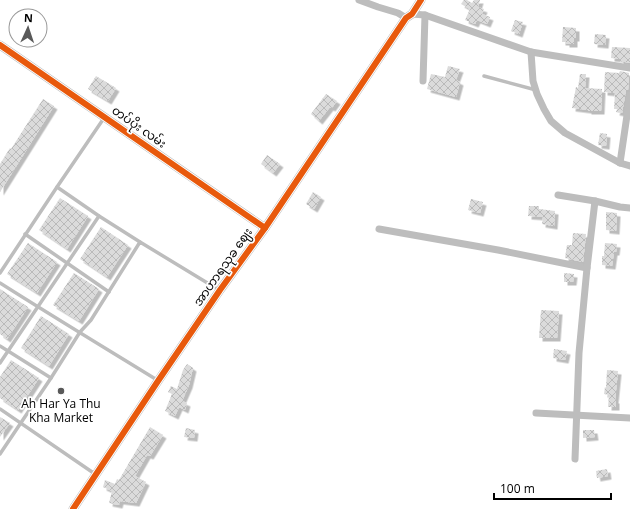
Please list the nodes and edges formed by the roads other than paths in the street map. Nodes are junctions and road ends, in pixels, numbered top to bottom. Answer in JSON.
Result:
{"nodes":[{"id":1,"x":359,"y":0,"type":"edge"},
{"id":2,"x":421,"y":0,"type":"edge"},
{"id":3,"x":425,"y":15,"type":"junction"},
{"id":4,"x":409,"y":16,"type":"junction"},
{"id":5,"x":0,"y":45,"type":"edge"},
{"id":6,"x":531,"y":52,"type":"junction"},
{"id":7,"x":630,"y":68,"type":"edge"},
{"id":8,"x":484,"y":76,"type":"dead end"},
{"id":9,"x":423,"y":82,"type":"dead end"},
{"id":10,"x":536,"y":90,"type":"junction"},
{"id":11,"x":630,"y":95,"type":"edge"},
{"id":12,"x":105,"y":117,"type":"junction"},
{"id":13,"x":620,"y":162,"type":"junction"},
{"id":14,"x":630,"y":166,"type":"edge"},
{"id":15,"x":56,"y":187,"type":"junction"},
{"id":16,"x":558,"y":195,"type":"dead end"},
{"id":17,"x":594,"y":201,"type":"junction"},
{"id":18,"x":630,"y":208,"type":"edge"},
{"id":19,"x":99,"y":216,"type":"junction"},
{"id":20,"x":265,"y":228,"type":"junction"},
{"id":21,"x":379,"y":229,"type":"dead end"},
{"id":22,"x":25,"y":234,"type":"junction"},
{"id":23,"x":140,"y":242,"type":"junction"},
{"id":24,"x":67,"y":263,"type":"junction"},
{"id":25,"x":587,"y":268,"type":"junction"},
{"id":26,"x":0,"y":273,"type":"edge"},
{"id":27,"x":0,"y":283,"type":"edge"},
{"id":28,"x":220,"y":290,"type":"junction"},
{"id":29,"x":109,"y":292,"type":"junction"},
{"id":30,"x":38,"y":307,"type":"junction"},
{"id":31,"x":80,"y":332,"type":"junction"},
{"id":32,"x":0,"y":346,"type":"edge"},
{"id":33,"x":8,"y":351,"type":"junction"},
{"id":34,"x":0,"y":363,"type":"edge"},
{"id":35,"x":51,"y":378,"type":"junction"},
{"id":36,"x":158,"y":381,"type":"junction"},
{"id":37,"x":0,"y":410,"type":"edge"},
{"id":38,"x":536,"y":413,"type":"dead end"},
{"id":39,"x":576,"y":415,"type":"junction"},
{"id":40,"x":630,"y":418,"type":"edge"},
{"id":41,"x":21,"y":424,"type":"junction"},
{"id":42,"x":0,"y":454,"type":"edge"},
{"id":43,"x":575,"y":459,"type":"dead end"},
{"id":44,"x":96,"y":475,"type":"junction"},
{"id":45,"x":73,"y":509,"type":"edge"}],
"edges":[{"from":1,"to":4,"type":"street"},
{"from":2,"to":4,"type":"street","name":"အာဟာရသုခ ဈေး"},
{"from":3,"to":4,"type":"street"},
{"from":3,"to":6,"type":"street"},
{"from":3,"to":9,"type":"street"},
{"from":4,"to":20,"type":"street","name":"အာဟာရသုခ ဈေး"},
{"from":5,"to":12,"type":"street","name":"တပ်ပိုး လမ်း"},
{"from":6,"to":7,"type":"street"},
{"from":6,"to":10,"type":"street"},
{"from":8,"to":10,"type":"lane"},
{"from":10,"to":13,"type":"street"},
{"from":11,"to":13,"type":"street"},
{"from":12,"to":15,"type":"lane"},
{"from":12,"to":20,"type":"street","name":"တပ်ပိုး လမ်း"},
{"from":13,"to":14,"type":"street"},
{"from":15,"to":19,"type":"lane"},
{"from":15,"to":22,"type":"lane"},
{"from":16,"to":17,"type":"street"},
{"from":17,"to":18,"type":"street"},
{"from":17,"to":25,"type":"street"},
{"from":19,"to":23,"type":"lane"},
{"from":19,"to":24,"type":"lane"},
{"from":20,"to":28,"type":"street","name":"အာဟာရသုခ ဈေး"},
{"from":21,"to":25,"type":"street"},
{"from":22,"to":24,"type":"lane"},
{"from":22,"to":26,"type":"lane"},
{"from":23,"to":28,"type":"lane"},
{"from":23,"to":29,"type":"lane"},
{"from":24,"to":29,"type":"lane"},
{"from":24,"to":30,"type":"lane"},
{"from":25,"to":39,"type":"street"},
{"from":27,"to":30,"type":"lane"},
{"from":28,"to":36,"type":"street","name":"အာဟာရသုခ ဈေး"},
{"from":29,"to":31,"type":"lane"},
{"from":30,"to":31,"type":"lane"},
{"from":30,"to":33,"type":"lane"},
{"from":31,"to":35,"type":"lane"},
{"from":31,"to":36,"type":"lane"},
{"from":32,"to":33,"type":"lane"},
{"from":33,"to":34,"type":"lane"},
{"from":33,"to":35,"type":"lane"},
{"from":35,"to":41,"type":"lane"},
{"from":36,"to":44,"type":"street","name":"အာဟာရသုခ ဈေး"},
{"from":37,"to":41,"type":"lane"},
{"from":38,"to":39,"type":"street"},
{"from":39,"to":40,"type":"street"},
{"from":39,"to":43,"type":"street"},
{"from":41,"to":42,"type":"lane"},
{"from":41,"to":44,"type":"lane"},
{"from":44,"to":45,"type":"street","name":"အာဟာရသုခ ဈေး"}]}
